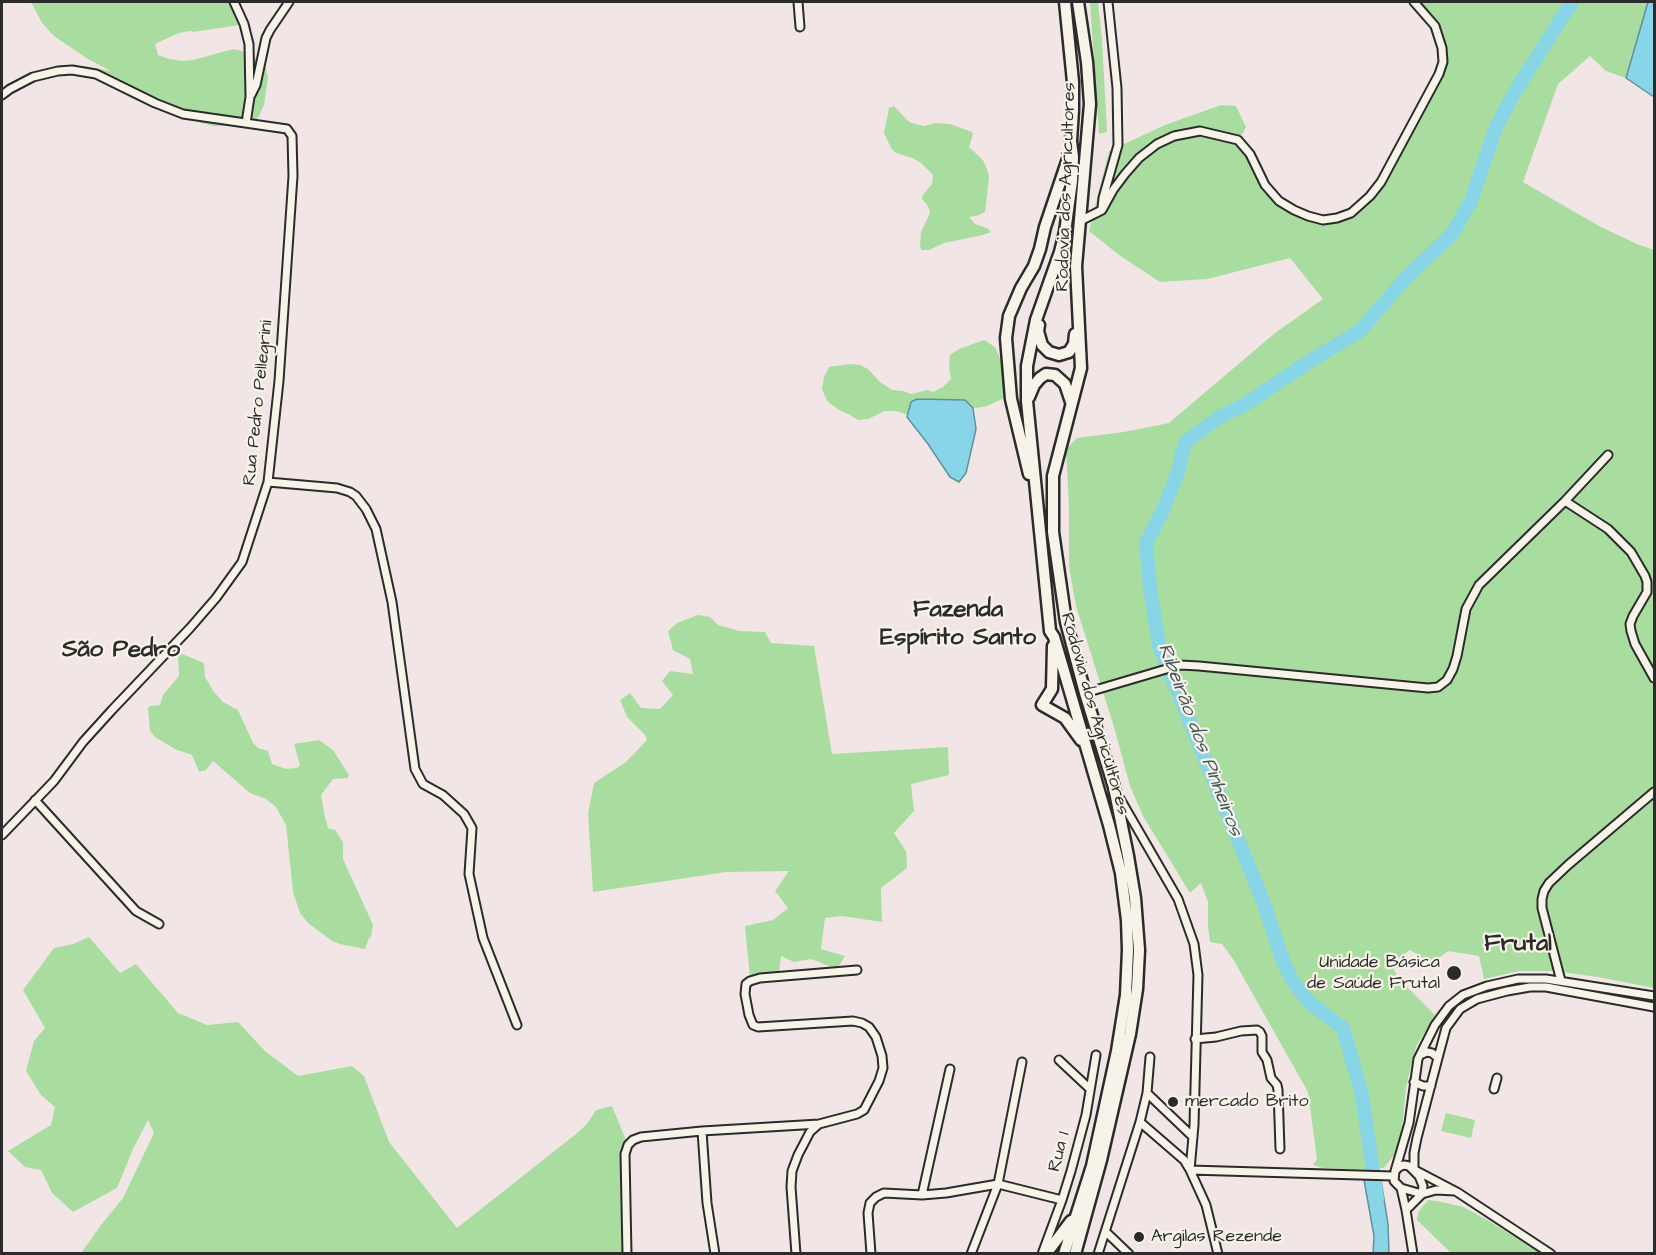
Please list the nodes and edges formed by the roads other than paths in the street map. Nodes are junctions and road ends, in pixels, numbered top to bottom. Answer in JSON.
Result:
{"nodes":[{"id":1,"x":234,"y":2,"type":"edge"},
{"id":2,"x":289,"y":2,"type":"edge"},
{"id":3,"x":798,"y":2,"type":"edge"},
{"id":4,"x":1065,"y":2,"type":"edge"},
{"id":5,"x":1108,"y":2,"type":"edge"},
{"id":6,"x":1414,"y":2,"type":"edge"},
{"id":7,"x":1079,"y":3,"type":"edge"},
{"id":8,"x":800,"y":27,"type":"dead end"},
{"id":9,"x":2,"y":95,"type":"edge"},
{"id":10,"x":250,"y":97,"type":"junction"},
{"id":11,"x":246,"y":123,"type":"junction"},
{"id":12,"x":1071,"y":141,"type":"junction"},
{"id":13,"x":1102,"y":210,"type":"junction"},
{"id":14,"x":1080,"y":221,"type":"junction"},
{"id":15,"x":1045,"y":292,"type":"junction"},
{"id":16,"x":1079,"y":312,"type":"junction"},
{"id":17,"x":1027,"y":401,"type":"junction"},
{"id":18,"x":1071,"y":402,"type":"junction"},
{"id":19,"x":1608,"y":455,"type":"dead end"},
{"id":20,"x":268,"y":482,"type":"junction"},
{"id":21,"x":1565,"y":501,"type":"junction"},
{"id":22,"x":1039,"y":519,"type":"junction"},
{"id":23,"x":1054,"y":637,"type":"junction"},
{"id":24,"x":1654,"y":678,"type":"edge"},
{"id":25,"x":1085,"y":693,"type":"junction"},
{"id":26,"x":1086,"y":747,"type":"junction"},
{"id":27,"x":1114,"y":787,"type":"junction"},
{"id":28,"x":1654,"y":792,"type":"edge"},
{"id":29,"x":35,"y":800,"type":"junction"},
{"id":30,"x":2,"y":835,"type":"edge"},
{"id":31,"x":159,"y":924,"type":"dead end"},
{"id":32,"x":857,"y":970,"type":"dead end"},
{"id":33,"x":1561,"y":981,"type":"junction"},
{"id":34,"x":1654,"y":996,"type":"edge"},
{"id":35,"x":1654,"y":1007,"type":"edge"},
{"id":36,"x":517,"y":1024,"type":"dead end"},
{"id":37,"x":1195,"y":1039,"type":"junction"},
{"id":38,"x":1096,"y":1055,"type":"dead end"},
{"id":39,"x":1420,"y":1055,"type":"junction"},
{"id":40,"x":1150,"y":1057,"type":"dead end"},
{"id":41,"x":1438,"y":1058,"type":"junction"},
{"id":42,"x":1059,"y":1060,"type":"dead end"},
{"id":43,"x":1023,"y":1062,"type":"dead end"},
{"id":44,"x":950,"y":1069,"type":"dead end"},
{"id":45,"x":1497,"y":1078,"type":"dead end"},
{"id":46,"x":1414,"y":1082,"type":"junction"},
{"id":47,"x":1431,"y":1086,"type":"junction"},
{"id":48,"x":1090,"y":1089,"type":"junction"},
{"id":49,"x":1494,"y":1089,"type":"dead end"},
{"id":50,"x":1147,"y":1094,"type":"junction"},
{"id":51,"x":1194,"y":1118,"type":"junction"},
{"id":52,"x":1140,"y":1122,"type":"junction"},
{"id":53,"x":1177,"y":1122,"type":"junction"},
{"id":54,"x":819,"y":1124,"type":"junction"},
{"id":55,"x":702,"y":1131,"type":"junction"},
{"id":56,"x":1193,"y":1137,"type":"junction"},
{"id":57,"x":1280,"y":1149,"type":"dead end"},
{"id":58,"x":1190,"y":1170,"type":"junction"},
{"id":59,"x":1414,"y":1170,"type":"junction"},
{"id":60,"x":1394,"y":1174,"type":"junction"},
{"id":61,"x":998,"y":1184,"type":"junction"},
{"id":62,"x":1401,"y":1188,"type":"junction"},
{"id":63,"x":1457,"y":1192,"type":"junction"},
{"id":64,"x":1422,"y":1194,"type":"junction"},
{"id":65,"x":922,"y":1195,"type":"junction"},
{"id":66,"x":1062,"y":1200,"type":"junction"},
{"id":67,"x":1406,"y":1210,"type":"junction"},
{"id":68,"x":1075,"y":1216,"type":"junction"},
{"id":69,"x":1106,"y":1232,"type":"junction"},
{"id":70,"x":1415,"y":1252,"type":"edge"},
{"id":71,"x":627,"y":1254,"type":"edge"},
{"id":72,"x":715,"y":1254,"type":"edge"},
{"id":73,"x":796,"y":1254,"type":"edge"},
{"id":74,"x":871,"y":1254,"type":"edge"},
{"id":75,"x":971,"y":1254,"type":"edge"},
{"id":76,"x":1044,"y":1254,"type":"edge"},
{"id":77,"x":1064,"y":1254,"type":"edge"},
{"id":78,"x":1075,"y":1254,"type":"edge"},
{"id":79,"x":1098,"y":1254,"type":"edge"},
{"id":80,"x":1129,"y":1254,"type":"edge"},
{"id":81,"x":1218,"y":1254,"type":"edge"},
{"id":82,"x":1551,"y":1254,"type":"edge"}],
"edges":[{"from":1,"to":10,"type":"street"},
{"from":2,"to":10,"type":"street"},
{"from":3,"to":8,"type":"street"},
{"from":4,"to":12,"type":"main road","name":"Rodovia dos Agricultores"},
{"from":5,"to":13,"type":"street"},
{"from":6,"to":13,"type":"street"},
{"from":7,"to":14,"type":"main road","name":"Rodovia dos Agricultores"},
{"from":9,"to":11,"type":"street"},
{"from":10,"to":11,"type":"street"},
{"from":11,"to":20,"type":"street","name":"Rua Pedro Pellegrini"},
{"from":12,"to":15,"type":"main road","name":"Rodovia dos Agricultores"},
{"from":12,"to":22,"type":"main road"},
{"from":13,"to":14,"type":"street"},
{"from":14,"to":16,"type":"main road","name":"Rodovia dos Agricultores"},
{"from":15,"to":16,"type":"main road"},
{"from":15,"to":17,"type":"main road","name":"Rodovia dos Agricultores"},
{"from":16,"to":18,"type":"main road","name":"Rodovia dos Agricultores"},
{"from":17,"to":18,"type":"main road"},
{"from":17,"to":22,"type":"main road","name":"Rodovia dos Agricultores"},
{"from":18,"to":25,"type":"main road","name":"Rodovia dos Agricultores"},
{"from":19,"to":21,"type":"street"},
{"from":20,"to":29,"type":"street","name":"Rua Pedro Pellegrini"},
{"from":20,"to":36,"type":"street"},
{"from":21,"to":24,"type":"street"},
{"from":21,"to":25,"type":"street"},
{"from":22,"to":23,"type":"main road","name":"Rodovia dos Agricultores"},
{"from":23,"to":26,"type":"main road","name":"Rodovia dos Agricultores"},
{"from":23,"to":26,"type":"main road"},
{"from":25,"to":27,"type":"main road","name":"Rodovia dos Agricultores"},
{"from":26,"to":68,"type":"main road","name":"Rodovia dos Agricultores"},
{"from":27,"to":37,"type":"street"},
{"from":27,"to":78,"type":"main road","name":"Rodovia dos Agricultores"},
{"from":28,"to":33,"type":"street"},
{"from":29,"to":30,"type":"street","name":"Rua Pedro Pellegrini"},
{"from":29,"to":31,"type":"street"},
{"from":32,"to":54,"type":"street"},
{"from":33,"to":34,"type":"street"},
{"from":33,"to":39,"type":"street"},
{"from":35,"to":41,"type":"street"},
{"from":37,"to":51,"type":"street"},
{"from":37,"to":57,"type":"street"},
{"from":38,"to":48,"type":"street","name":"Rua 1"},
{"from":39,"to":41,"type":"street"},
{"from":39,"to":46,"type":"street"},
{"from":40,"to":50,"type":"street"},
{"from":41,"to":47,"type":"street"},
{"from":42,"to":48,"type":"street"},
{"from":43,"to":61,"type":"street"},
{"from":44,"to":65,"type":"street"},
{"from":45,"to":49,"type":"street"},
{"from":46,"to":47,"type":"street"},
{"from":46,"to":60,"type":"street"},
{"from":47,"to":59,"type":"street"},
{"from":48,"to":66,"type":"street","name":"Rua 1"},
{"from":50,"to":52,"type":"street"},
{"from":50,"to":53,"type":"street"},
{"from":51,"to":53,"type":"street"},
{"from":51,"to":56,"type":"street"},
{"from":52,"to":58,"type":"street"},
{"from":52,"to":69,"type":"street"},
{"from":53,"to":56,"type":"street"},
{"from":54,"to":55,"type":"street"},
{"from":54,"to":73,"type":"street"},
{"from":55,"to":71,"type":"street"},
{"from":55,"to":72,"type":"street"},
{"from":56,"to":58,"type":"street"},
{"from":58,"to":60,"type":"street"},
{"from":58,"to":81,"type":"street"},
{"from":59,"to":60,"type":"street"},
{"from":59,"to":63,"type":"street"},
{"from":59,"to":64,"type":"street"},
{"from":60,"to":62,"type":"street"},
{"from":61,"to":65,"type":"street"},
{"from":61,"to":66,"type":"street"},
{"from":61,"to":75,"type":"street"},
{"from":62,"to":64,"type":"street"},
{"from":62,"to":67,"type":"street"},
{"from":63,"to":64,"type":"street"},
{"from":63,"to":82,"type":"street"},
{"from":64,"to":67,"type":"street"},
{"from":65,"to":74,"type":"street"},
{"from":66,"to":76,"type":"street","name":"Rua 1"},
{"from":67,"to":70,"type":"street"},
{"from":68,"to":76,"type":"main road"},
{"from":68,"to":77,"type":"main road","name":"Rodovia dos Agricultores"},
{"from":69,"to":79,"type":"street"},
{"from":69,"to":80,"type":"street"}]}
